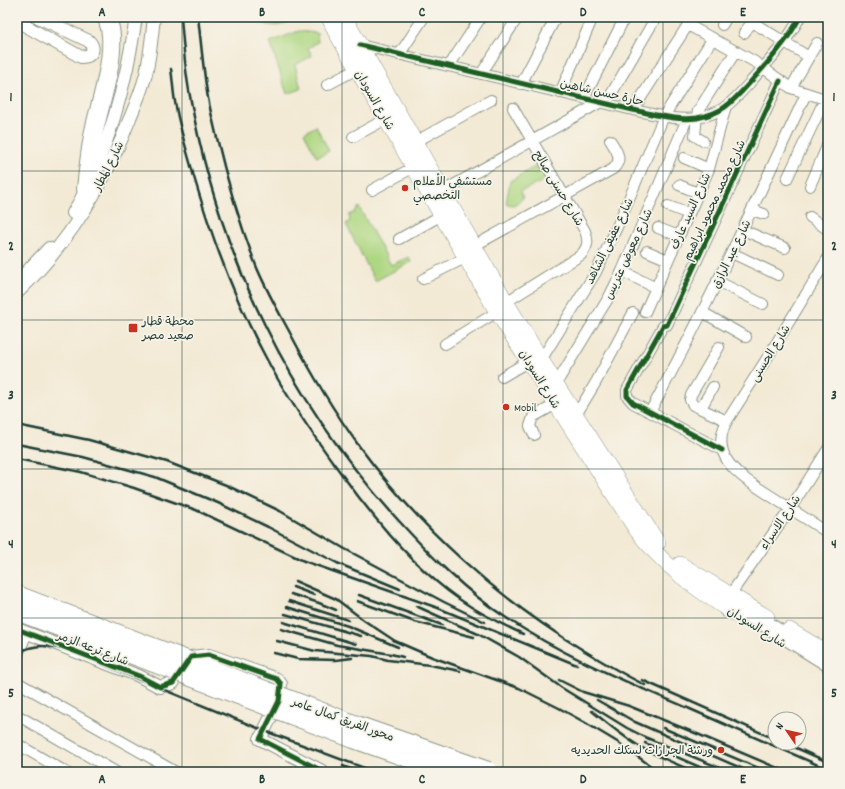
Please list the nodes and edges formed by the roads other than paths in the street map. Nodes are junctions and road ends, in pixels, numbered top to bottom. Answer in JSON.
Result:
{"nodes":[{"id":1,"x":38,"y":17,"type":"edge"},
{"id":2,"x":106,"y":17,"type":"edge"},
{"id":3,"x":136,"y":17,"type":"edge"},
{"id":4,"x":154,"y":17,"type":"edge"},
{"id":5,"x":329,"y":17,"type":"edge"},
{"id":6,"x":344,"y":17,"type":"edge"},
{"id":7,"x":424,"y":17,"type":"edge"},
{"id":8,"x":481,"y":17,"type":"edge"},
{"id":9,"x":518,"y":17,"type":"edge"},
{"id":10,"x":556,"y":17,"type":"edge"},
{"id":11,"x":592,"y":17,"type":"edge"},
{"id":12,"x":625,"y":17,"type":"edge"},
{"id":13,"x":656,"y":17,"type":"edge"},
{"id":14,"x":800,"y":17,"type":"edge"},
{"id":15,"x":752,"y":20,"type":"edge"},
{"id":16,"x":17,"y":21,"type":"edge"},
{"id":17,"x":690,"y":21,"type":"edge"},
{"id":18,"x":744,"y":33,"type":"dead end"},
{"id":19,"x":713,"y":38,"type":"junction"},
{"id":20,"x":784,"y":43,"type":"junction"},
{"id":21,"x":817,"y":43,"type":"dead end"},
{"id":22,"x":360,"y":45,"type":"junction"},
{"id":23,"x":736,"y":51,"type":"junction"},
{"id":24,"x":400,"y":55,"type":"junction"},
{"id":25,"x":809,"y":57,"type":"junction"},
{"id":26,"x":446,"y":66,"type":"junction"},
{"id":27,"x":763,"y":68,"type":"junction"},
{"id":28,"x":358,"y":69,"type":"junction"},
{"id":29,"x":481,"y":74,"type":"junction"},
{"id":30,"x":780,"y":81,"type":"junction"},
{"id":31,"x":521,"y":84,"type":"junction"},
{"id":32,"x":327,"y":85,"type":"dead end"},
{"id":33,"x":791,"y":88,"type":"junction"},
{"id":34,"x":560,"y":93,"type":"junction"},
{"id":35,"x":806,"y":94,"type":"junction"},
{"id":36,"x":584,"y":98,"type":"junction"},
{"id":37,"x":826,"y":99,"type":"edge"},
{"id":38,"x":491,"y":100,"type":"dead end"},
{"id":39,"x":604,"y":103,"type":"junction"},
{"id":40,"x":726,"y":106,"type":"junction"},
{"id":41,"x":513,"y":108,"type":"dead end"},
{"id":42,"x":633,"y":110,"type":"junction"},
{"id":43,"x":664,"y":116,"type":"junction"},
{"id":44,"x":692,"y":118,"type":"junction"},
{"id":45,"x":386,"y":119,"type":"junction"},
{"id":46,"x":353,"y":137,"type":"dead end"},
{"id":47,"x":610,"y":140,"type":"dead end"},
{"id":48,"x":532,"y":141,"type":"junction"},
{"id":49,"x":703,"y":141,"type":"dead end"},
{"id":50,"x":415,"y":142,"type":"junction"},
{"id":51,"x":828,"y":144,"type":"edge"},
{"id":52,"x":684,"y":158,"type":"dead end"},
{"id":53,"x":414,"y":167,"type":"junction"},
{"id":54,"x":709,"y":169,"type":"junction"},
{"id":55,"x":787,"y":179,"type":"dead end"},
{"id":56,"x":679,"y":185,"type":"dead end"},
{"id":57,"x":810,"y":186,"type":"dead end"},
{"id":58,"x":86,"y":189,"type":"junction"},
{"id":59,"x":372,"y":190,"type":"dead end"},
{"id":60,"x":443,"y":191,"type":"junction"},
{"id":61,"x":698,"y":192,"type":"junction"},
{"id":62,"x":564,"y":196,"type":"junction"},
{"id":63,"x":668,"y":206,"type":"dead end"},
{"id":64,"x":752,"y":210,"type":"junction"},
{"id":65,"x":689,"y":214,"type":"junction"},
{"id":66,"x":764,"y":214,"type":"dead end"},
{"id":67,"x":442,"y":215,"type":"junction"},
{"id":68,"x":810,"y":217,"type":"dead end"},
{"id":69,"x":658,"y":228,"type":"dead end"},
{"id":70,"x":743,"y":230,"type":"junction"},
{"id":71,"x":828,"y":230,"type":"edge"},
{"id":72,"x":679,"y":236,"type":"junction"},
{"id":73,"x":399,"y":239,"type":"dead end"},
{"id":74,"x":785,"y":248,"type":"dead end"},
{"id":75,"x":647,"y":251,"type":"dead end"},
{"id":76,"x":469,"y":252,"type":"junction"},
{"id":77,"x":732,"y":252,"type":"junction"},
{"id":78,"x":828,"y":258,"type":"edge"},
{"id":79,"x":668,"y":260,"type":"junction"},
{"id":80,"x":622,"y":271,"type":"junction"},
{"id":81,"x":778,"y":275,"type":"dead end"},
{"id":82,"x":423,"y":279,"type":"dead end"},
{"id":83,"x":717,"y":281,"type":"junction"},
{"id":84,"x":17,"y":282,"type":"edge"},
{"id":85,"x":656,"y":288,"type":"junction"},
{"id":86,"x":17,"y":293,"type":"edge"},
{"id":87,"x":762,"y":304,"type":"dead end"},
{"id":88,"x":502,"y":307,"type":"junction"},
{"id":89,"x":645,"y":312,"type":"dead end"},
{"id":90,"x":702,"y":312,"type":"junction"},
{"id":91,"x":633,"y":313,"type":"dead end"},
{"id":92,"x":746,"y":337,"type":"dead end"},
{"id":93,"x":446,"y":344,"type":"dead end"},
{"id":94,"x":719,"y":347,"type":"dead end"},
{"id":95,"x":535,"y":361,"type":"junction"},
{"id":96,"x":502,"y":377,"type":"dead end"},
{"id":97,"x":556,"y":384,"type":"junction"},
{"id":98,"x":713,"y":387,"type":"dead end"},
{"id":99,"x":556,"y":404,"type":"junction"},
{"id":100,"x":701,"y":408,"type":"junction"},
{"id":101,"x":650,"y":412,"type":"junction"},
{"id":102,"x":576,"y":415,"type":"junction"},
{"id":103,"x":727,"y":421,"type":"junction"},
{"id":104,"x":534,"y":435,"type":"dead end"},
{"id":105,"x":828,"y":449,"type":"edge"},
{"id":106,"x":722,"y":450,"type":"junction"},
{"id":107,"x":790,"y":509,"type":"junction"},
{"id":108,"x":828,"y":533,"type":"edge"},
{"id":109,"x":17,"y":595,"type":"edge"},
{"id":110,"x":729,"y":602,"type":"junction"},
{"id":111,"x":17,"y":611,"type":"edge"},
{"id":112,"x":22,"y":631,"type":"edge"},
{"id":113,"x":828,"y":653,"type":"edge"},
{"id":114,"x":17,"y":654,"type":"edge"},
{"id":115,"x":828,"y":663,"type":"edge"},
{"id":116,"x":828,"y":671,"type":"edge"},
{"id":117,"x":17,"y":682,"type":"edge"},
{"id":118,"x":17,"y":715,"type":"edge"},
{"id":119,"x":17,"y":744,"type":"edge"},
{"id":120,"x":66,"y":772,"type":"edge"},
{"id":121,"x":116,"y":772,"type":"edge"},
{"id":122,"x":176,"y":772,"type":"edge"},
{"id":123,"x":324,"y":772,"type":"edge"},
{"id":124,"x":448,"y":772,"type":"edge"},
{"id":125,"x":489,"y":772,"type":"edge"}],
"edges":[{"from":1,"to":16,"type":"street"},
{"from":2,"to":58,"type":"highway"},
{"from":3,"to":58,"type":"street","name":"شارع المطار"},
{"from":4,"to":86,"type":"street","name":"شارع المطار"},
{"from":5,"to":28,"type":"main road","name":"شارع السودان"},
{"from":6,"to":22,"type":"main road","name":"شارع السودان"},
{"from":7,"to":24,"type":"street"},
{"from":8,"to":26,"type":"street"},
{"from":9,"to":29,"type":"street"},
{"from":10,"to":31,"type":"street"},
{"from":11,"to":34,"type":"street"},
{"from":12,"to":36,"type":"street"},
{"from":13,"to":39,"type":"street"},
{"from":14,"to":20,"type":"street","name":"حارة حسن شاهين"},
{"from":15,"to":18,"type":"street"},
{"from":15,"to":20,"type":"street"},
{"from":17,"to":19,"type":"street"},
{"from":17,"to":42,"type":"street"},
{"from":19,"to":23,"type":"street"},
{"from":19,"to":43,"type":"street","name":"شارع عفيفى الشاهد"},
{"from":20,"to":25,"type":"street"},
{"from":20,"to":27,"type":"street","name":"حارة حسن شاهين"},
{"from":21,"to":25,"type":"street"},
{"from":22,"to":24,"type":"street","name":"حارة حسن شاهين"},
{"from":22,"to":50,"type":"main road","name":"شارع السودان"},
{"from":23,"to":27,"type":"street"},
{"from":23,"to":44,"type":"street","name":"شارع معوض عتريس"},
{"from":24,"to":26,"type":"street","name":"حارة حسن شاهين"},
{"from":25,"to":33,"type":"street"},
{"from":26,"to":29,"type":"street","name":"حارة حسن شاهين"},
{"from":27,"to":30,"type":"street"},
{"from":27,"to":40,"type":"street","name":"حارة حسن شاهين"},
{"from":28,"to":32,"type":"street"},
{"from":28,"to":45,"type":"main road","name":"شارع السودان"},
{"from":29,"to":31,"type":"street","name":"حارة حسن شاهين"},
{"from":30,"to":33,"type":"street"},
{"from":30,"to":101,"type":"street","name":"شارع محمد محمود ابراهيم"},
{"from":31,"to":34,"type":"street","name":"حارة حسن شاهين"},
{"from":33,"to":35,"type":"street"},
{"from":34,"to":36,"type":"street","name":"حارة حسن شاهين"},
{"from":35,"to":37,"type":"street"},
{"from":35,"to":64,"type":"street","name":"شارع عبد الرازق"},
{"from":36,"to":39,"type":"street","name":"حارة حسن شاهين"},
{"from":37,"to":55,"type":"street"},
{"from":38,"to":50,"type":"street"},
{"from":39,"to":42,"type":"street","name":"حارة حسن شاهين"},
{"from":39,"to":48,"type":"street"},
{"from":40,"to":44,"type":"street","name":"حارة حسن شاهين"},
{"from":40,"to":54,"type":"street","name":"شارع السيد عارف"},
{"from":41,"to":48,"type":"street","name":"شارع حسنى صالح"},
{"from":42,"to":43,"type":"street","name":"حارة حسن شاهين"},
{"from":43,"to":44,"type":"street","name":"حارة حسن شاهين"},
{"from":43,"to":95,"type":"street","name":"شارع عفيفى الشاهد"},
{"from":44,"to":49,"type":"street"},
{"from":44,"to":80,"type":"street","name":"شارع معوض عتريس"},
{"from":45,"to":46,"type":"street"},
{"from":45,"to":53,"type":"main road","name":"شارع السودان"},
{"from":47,"to":62,"type":"street"},
{"from":48,"to":60,"type":"street"},
{"from":48,"to":62,"type":"street","name":"شارع حسنى صالح"},
{"from":50,"to":60,"type":"main road","name":"شارع السودان"},
{"from":51,"to":57,"type":"street"},
{"from":52,"to":54,"type":"street"},
{"from":53,"to":59,"type":"street"},
{"from":53,"to":67,"type":"main road","name":"شارع السودان"},
{"from":54,"to":61,"type":"street","name":"شارع السيد عارف"},
{"from":56,"to":61,"type":"street"},
{"from":58,"to":84,"type":"street","name":"شارع المطار"},
{"from":60,"to":76,"type":"main road","name":"شارع السودان"},
{"from":61,"to":65,"type":"street","name":"شارع السيد عارف"},
{"from":62,"to":76,"type":"street"},
{"from":62,"to":88,"type":"street","name":"شارع حسنى صالح"},
{"from":63,"to":65,"type":"street"},
{"from":64,"to":66,"type":"street"},
{"from":64,"to":70,"type":"street","name":"شارع عبد الرازق"},
{"from":65,"to":72,"type":"street","name":"شارع السيد عارف"},
{"from":67,"to":73,"type":"street"},
{"from":67,"to":76,"type":"main road","name":"شارع السودان"},
{"from":68,"to":71,"type":"street"},
{"from":69,"to":72,"type":"street"},
{"from":70,"to":74,"type":"street"},
{"from":70,"to":77,"type":"street","name":"شارع عبد الرازق"},
{"from":72,"to":79,"type":"street","name":"شارع السيد عارف"},
{"from":75,"to":79,"type":"street"},
{"from":76,"to":82,"type":"street"},
{"from":76,"to":88,"type":"main road","name":"شارع السودان"},
{"from":77,"to":81,"type":"street"},
{"from":77,"to":83,"type":"street","name":"شارع عبد الرازق"},
{"from":78,"to":103,"type":"street","name":"شارع الحسنى"},
{"from":79,"to":85,"type":"street","name":"شارع السيد عارف"},
{"from":80,"to":85,"type":"street"},
{"from":80,"to":97,"type":"street","name":"شارع معوض عتريس"},
{"from":83,"to":87,"type":"street"},
{"from":83,"to":90,"type":"street","name":"شارع عبد الرازق"},
{"from":85,"to":89,"type":"street","name":"شارع السيد عارف"},
{"from":88,"to":93,"type":"street","name":"شارع حسنى صالح"},
{"from":88,"to":95,"type":"main road","name":"شارع السودان"},
{"from":90,"to":92,"type":"street"},
{"from":90,"to":101,"type":"street","name":"شارع عبد الرازق"},
{"from":91,"to":102,"type":"street"},
{"from":94,"to":100,"type":"street"},
{"from":95,"to":96,"type":"street"},
{"from":95,"to":97,"type":"main road","name":"شارع السودان"},
{"from":95,"to":99,"type":"main road","name":"شارع السودان"},
{"from":97,"to":102,"type":"main road","name":"شارع السودان"},
{"from":98,"to":100,"type":"street"},
{"from":99,"to":104,"type":"street"},
{"from":99,"to":110,"type":"main road","name":"شارع السودان"},
{"from":100,"to":103,"type":"street"},
{"from":101,"to":106,"type":"street","name":"شارع محمد محمود ابراهيم"},
{"from":102,"to":110,"type":"main road","name":"شارع السودان"},
{"from":103,"to":106,"type":"street","name":"شارع الحسنى"},
{"from":105,"to":107,"type":"street","name":"شارع الاسراء"},
{"from":106,"to":107,"type":"street"},
{"from":107,"to":108,"type":"street"},
{"from":107,"to":110,"type":"street","name":"شارع الاسراء"},
{"from":109,"to":125,"type":"highway","name":"محور الفريق كمال عامر","bridge":true},
{"from":110,"to":113,"type":"main road","name":"شارع السودان"},
{"from":110,"to":115,"type":"highway"},
{"from":110,"to":116,"type":"main road","name":"شارع السودان"},
{"from":111,"to":124,"type":"highway","name":"محور الفريق كمال عامر","bridge":true},
{"from":112,"to":114,"type":"street"},
{"from":112,"to":123,"type":"street","name":"شارع ترعه الزمر"},
{"from":117,"to":122,"type":"street"},
{"from":118,"to":121,"type":"street"},
{"from":119,"to":120,"type":"street"}]}
